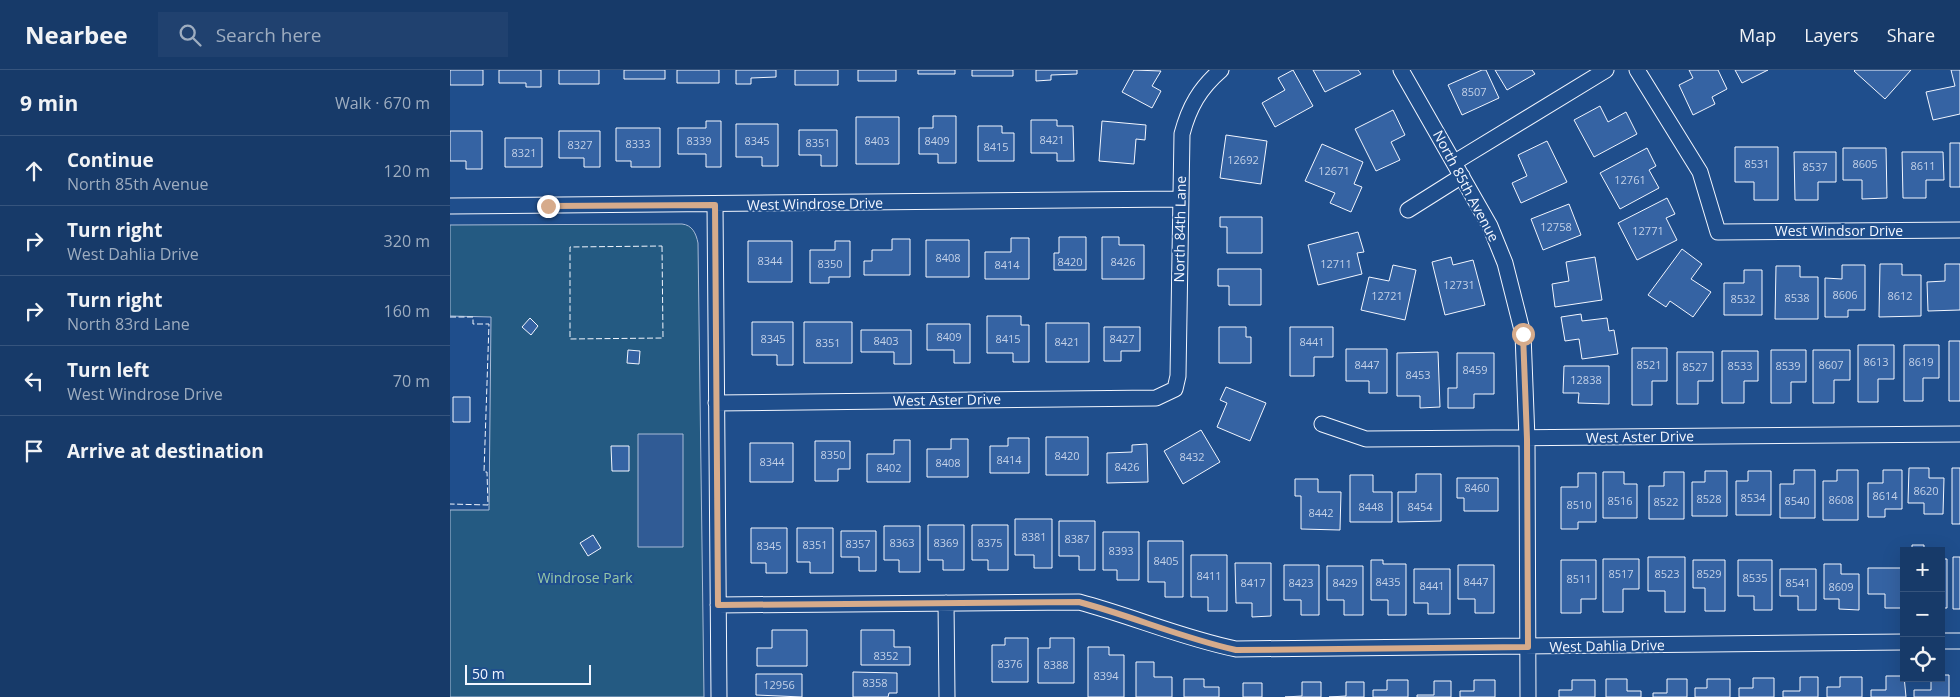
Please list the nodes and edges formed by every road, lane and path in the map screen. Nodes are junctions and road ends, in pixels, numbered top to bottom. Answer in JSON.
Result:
{"nodes":[{"id":1,"x":1401,"y":70,"type":"edge"},
{"id":2,"x":1606,"y":70,"type":"edge"},
{"id":3,"x":1638,"y":70,"type":"edge"},
{"id":4,"x":1214,"y":72,"type":"edge"},
{"id":5,"x":1459,"y":169,"type":"junction"},
{"id":6,"x":1180,"y":199,"type":"junction"},
{"id":7,"x":715,"y":205,"type":"junction"},
{"id":8,"x":450,"y":206,"type":"edge"},
{"id":9,"x":1408,"y":210,"type":"dead end"},
{"id":10,"x":1960,"y":230,"type":"edge"},
{"id":11,"x":1175,"y":390,"type":"joint"},
{"id":12,"x":716,"y":403,"type":"junction"},
{"id":13,"x":1322,"y":424,"type":"dead end"},
{"id":14,"x":1960,"y":434,"type":"edge"},
{"id":15,"x":1527,"y":439,"type":"junction"},
{"id":16,"x":946,"y":603,"type":"junction"},
{"id":17,"x":718,"y":605,"type":"junction"},
{"id":18,"x":1945,"y":641,"type":"edge"},
{"id":19,"x":1960,"y":641,"type":"edge"},
{"id":20,"x":1900,"y":642,"type":"edge"},
{"id":21,"x":1528,"y":647,"type":"junction"},
{"id":22,"x":719,"y":697,"type":"edge"},
{"id":23,"x":947,"y":697,"type":"edge"},
{"id":24,"x":1528,"y":697,"type":"edge"}],
"edges":[{"from":1,"to":5,"type":"street","name":"North 85th Avenue"},
{"from":2,"to":5,"type":"street"},
{"from":3,"to":10,"type":"street","name":"West Windsor Drive"},
{"from":4,"to":6,"type":"street","name":"North 84th Lane"},
{"from":5,"to":9,"type":"street"},
{"from":5,"to":15,"type":"street","name":"North 85th Avenue"},
{"from":6,"to":7,"type":"street","name":"West Windrose Drive"},
{"from":6,"to":11,"type":"street","name":"North 84th Lane"},
{"from":7,"to":8,"type":"street","name":"West Windrose Drive"},
{"from":7,"to":12,"type":"street"},
{"from":11,"to":12,"type":"street","name":"West Aster Drive"},
{"from":12,"to":17,"type":"street"},
{"from":13,"to":15,"type":"street","name":"West Aster Drive"},
{"from":14,"to":15,"type":"street","name":"West Aster Drive"},
{"from":15,"to":21,"type":"street","name":"North 85th Avenue"},
{"from":16,"to":17,"type":"street","name":"West Dahlia Drive"},
{"from":16,"to":21,"type":"street","name":"West Dahlia Drive"},
{"from":16,"to":23,"type":"street"},
{"from":17,"to":22,"type":"street"},
{"from":18,"to":19,"type":"street"},
{"from":20,"to":21,"type":"street","name":"West Dahlia Drive"},
{"from":21,"to":24,"type":"street","name":"North 85th Avenue"}]}
